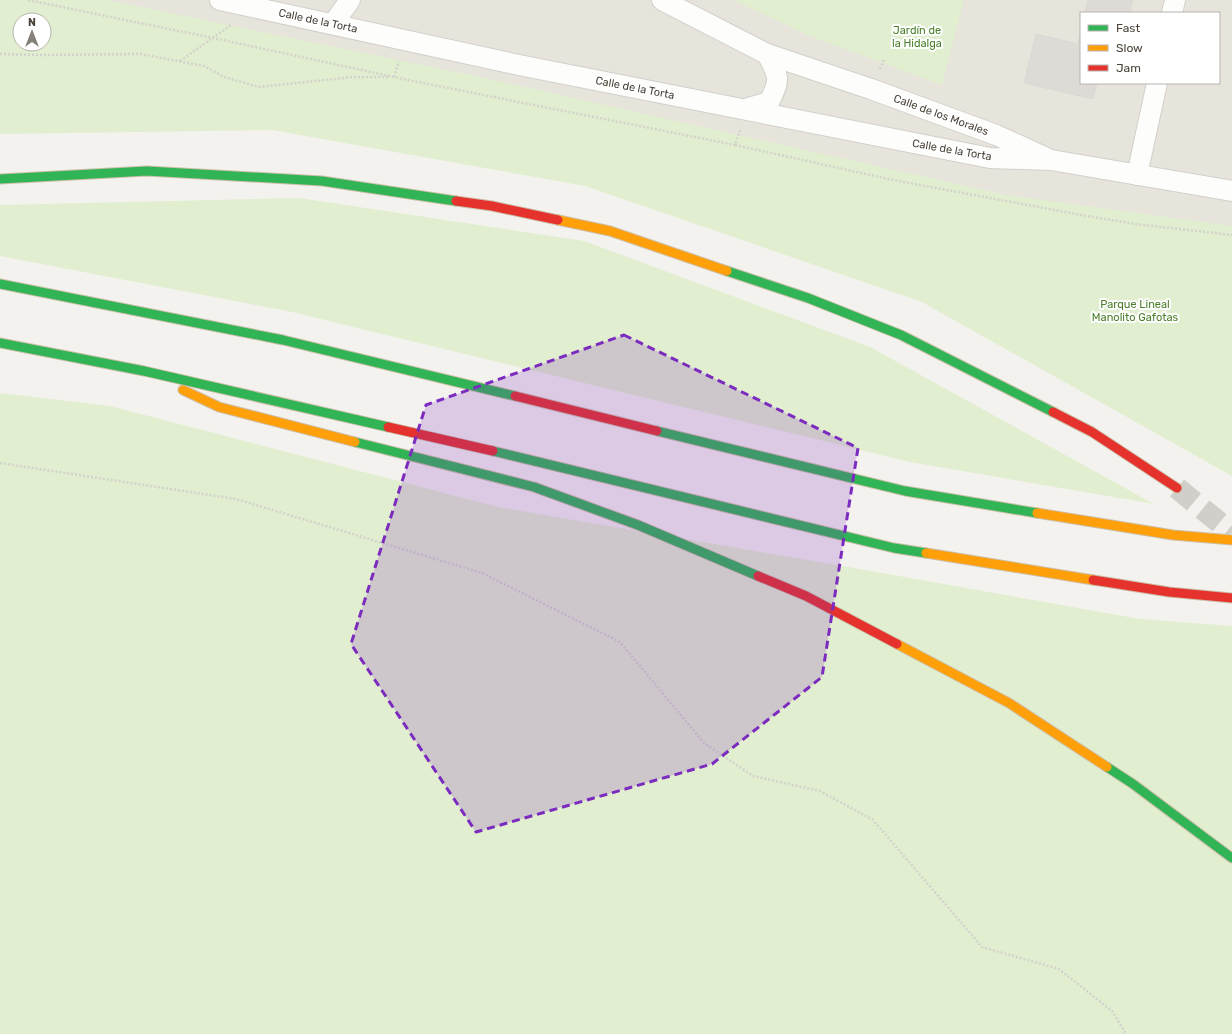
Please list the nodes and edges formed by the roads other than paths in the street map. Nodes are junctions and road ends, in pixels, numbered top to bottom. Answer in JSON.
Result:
{"nodes":[{"id":1,"x":220,"y":0,"type":"edge"},
{"id":2,"x":350,"y":0,"type":"edge"},
{"id":3,"x":662,"y":0,"type":"edge"},
{"id":4,"x":1175,"y":0,"type":"edge"},
{"id":5,"x":1172,"y":12,"type":"edge"},
{"id":6,"x":333,"y":24,"type":"junction"},
{"id":7,"x":767,"y":54,"type":"junction"},
{"id":8,"x":1157,"y":84,"type":"edge"},
{"id":9,"x":742,"y":118,"type":"junction"},
{"id":10,"x":1051,"y":160,"type":"junction"},
{"id":11,"x":1137,"y":175,"type":"junction"},
{"id":12,"x":0,"y":179,"type":"edge"},
{"id":13,"x":1232,"y":191,"type":"edge"},
{"id":14,"x":0,"y":284,"type":"edge"},
{"id":15,"x":0,"y":343,"type":"edge"},
{"id":16,"x":144,"y":372,"type":"junction"},
{"id":17,"x":1177,"y":488,"type":"tunnel mouth"},
{"id":18,"x":1232,"y":540,"type":"edge"},
{"id":19,"x":1232,"y":598,"type":"edge"},
{"id":20,"x":1232,"y":859,"type":"edge"}],
"edges":[{"from":1,"to":6,"type":"street","name":"Calle de la Torta"},
{"from":2,"to":6,"type":"street"},
{"from":3,"to":7,"type":"street","name":"Calle de los Morales"},
{"from":4,"to":5,"type":"street"},
{"from":6,"to":9,"type":"street","name":"Calle de la Torta"},
{"from":7,"to":9,"type":"street"},
{"from":7,"to":10,"type":"street","name":"Calle de los Morales"},
{"from":8,"to":11,"type":"street"},
{"from":9,"to":10,"type":"street","name":"Calle de la Torta"},
{"from":10,"to":11,"type":"street","name":"Calle de los Morales"},
{"from":11,"to":13,"type":"street","name":"Calle de los Morales"},
{"from":12,"to":17,"type":"highway"},
{"from":14,"to":18,"type":"highway"},
{"from":15,"to":16,"type":"highway"},
{"from":16,"to":19,"type":"highway"},
{"from":16,"to":20,"type":"highway"}]}
